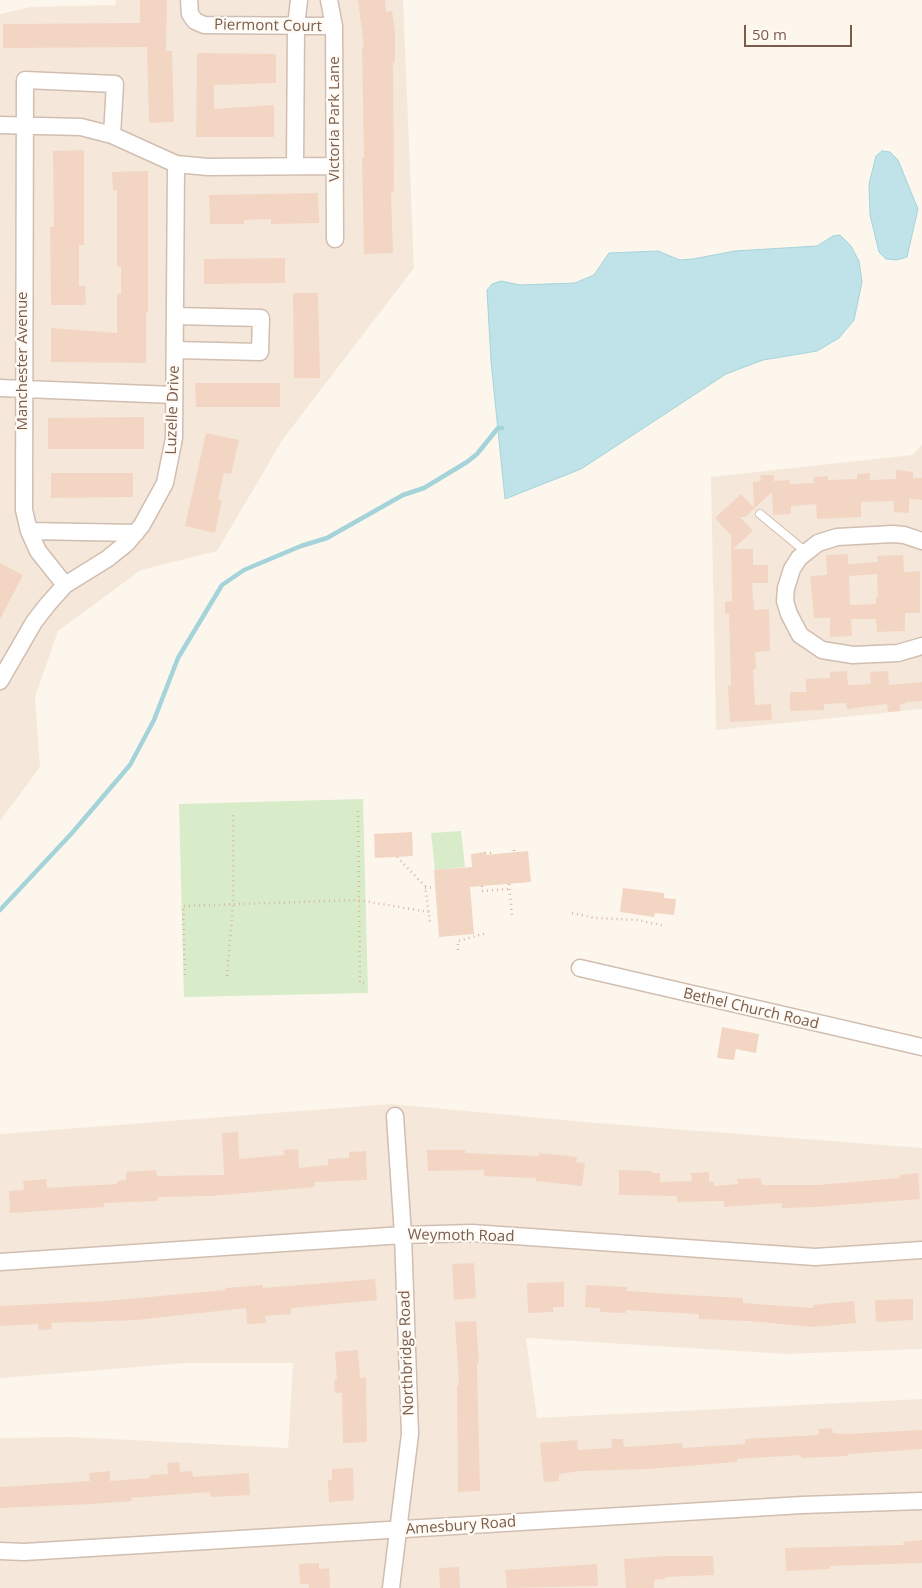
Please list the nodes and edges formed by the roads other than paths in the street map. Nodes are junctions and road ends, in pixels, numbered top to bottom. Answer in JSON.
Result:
{"nodes":[{"id":1,"x":189,"y":0,"type":"edge"},
{"id":2,"x":300,"y":0,"type":"edge"},
{"id":3,"x":329,"y":0,"type":"edge"},
{"id":4,"x":296,"y":26,"type":"junction"},
{"id":5,"x":334,"y":26,"type":"junction"},
{"id":6,"x":0,"y":125,"type":"edge"},
{"id":7,"x":24,"y":125,"type":"junction"},
{"id":8,"x":112,"y":135,"type":"junction"},
{"id":9,"x":176,"y":164,"type":"junction"},
{"id":10,"x":295,"y":166,"type":"junction"},
{"id":11,"x":335,"y":166,"type":"junction"},
{"id":12,"x":335,"y":239,"type":"dead end"},
{"id":13,"x":175,"y":316,"type":"junction"},
{"id":14,"x":175,"y":350,"type":"junction"},
{"id":15,"x":0,"y":388,"type":"edge"},
{"id":16,"x":23,"y":389,"type":"junction"},
{"id":17,"x":174,"y":395,"type":"junction"},
{"id":18,"x":760,"y":514,"type":"dead end"},
{"id":19,"x":29,"y":531,"type":"junction"},
{"id":20,"x":136,"y":533,"type":"junction"},
{"id":21,"x":922,"y":541,"type":"edge"},
{"id":22,"x":806,"y":552,"type":"junction"},
{"id":23,"x":65,"y":585,"type":"junction"},
{"id":24,"x":922,"y":646,"type":"edge"},
{"id":25,"x":0,"y":681,"type":"edge"},
{"id":26,"x":580,"y":968,"type":"dead end"},
{"id":27,"x":922,"y":1047,"type":"edge"},
{"id":28,"x":395,"y":1116,"type":"dead end"},
{"id":29,"x":403,"y":1235,"type":"junction"},
{"id":30,"x":922,"y":1250,"type":"edge"},
{"id":31,"x":0,"y":1262,"type":"edge"},
{"id":32,"x":922,"y":1501,"type":"edge"},
{"id":33,"x":398,"y":1530,"type":"junction"},
{"id":34,"x":0,"y":1551,"type":"edge"},
{"id":35,"x":391,"y":1588,"type":"edge"}],
"edges":[{"from":1,"to":4,"type":"street","name":"Piermont Court"},
{"from":2,"to":4,"type":"street"},
{"from":3,"to":5,"type":"street","name":"Victoria Park Lane"},
{"from":4,"to":5,"type":"street","name":"Piermont Court"},
{"from":4,"to":10,"type":"street"},
{"from":5,"to":11,"type":"street","name":"Victoria Park Lane"},
{"from":6,"to":7,"type":"street"},
{"from":7,"to":8,"type":"street"},
{"from":7,"to":8,"type":"street","name":"Manchester Avenue"},
{"from":7,"to":16,"type":"street","name":"Manchester Avenue"},
{"from":8,"to":9,"type":"street"},
{"from":9,"to":10,"type":"street"},
{"from":9,"to":13,"type":"street","name":"Luzelle Drive"},
{"from":10,"to":11,"type":"street"},
{"from":11,"to":12,"type":"street","name":"Victoria Park Lane"},
{"from":13,"to":14,"type":"street","name":"Luzelle Drive"},
{"from":13,"to":14,"type":"street"},
{"from":14,"to":17,"type":"street","name":"Luzelle Drive"},
{"from":15,"to":16,"type":"street"},
{"from":16,"to":17,"type":"street"},
{"from":16,"to":19,"type":"street","name":"Manchester Avenue"},
{"from":17,"to":20,"type":"street","name":"Luzelle Drive"},
{"from":18,"to":22,"type":"lane"},
{"from":19,"to":20,"type":"street"},
{"from":19,"to":23,"type":"street","name":"Manchester Avenue"},
{"from":20,"to":23,"type":"street","name":"Luzelle Drive"},
{"from":21,"to":22,"type":"street"},
{"from":22,"to":24,"type":"street"},
{"from":23,"to":25,"type":"street","name":"Luzelle Drive"},
{"from":26,"to":27,"type":"street","name":"Bethel Church Road"},
{"from":28,"to":29,"type":"street","name":"Northbridge Road"},
{"from":29,"to":30,"type":"street","name":"Weymoth Road"},
{"from":29,"to":31,"type":"street","name":"Weymoth Road"},
{"from":29,"to":33,"type":"street","name":"Northbridge Road"},
{"from":32,"to":33,"type":"street","name":"Amesbury Road"},
{"from":33,"to":34,"type":"street","name":"Amesbury Road"},
{"from":33,"to":35,"type":"street","name":"Northbridge Road"}]}
